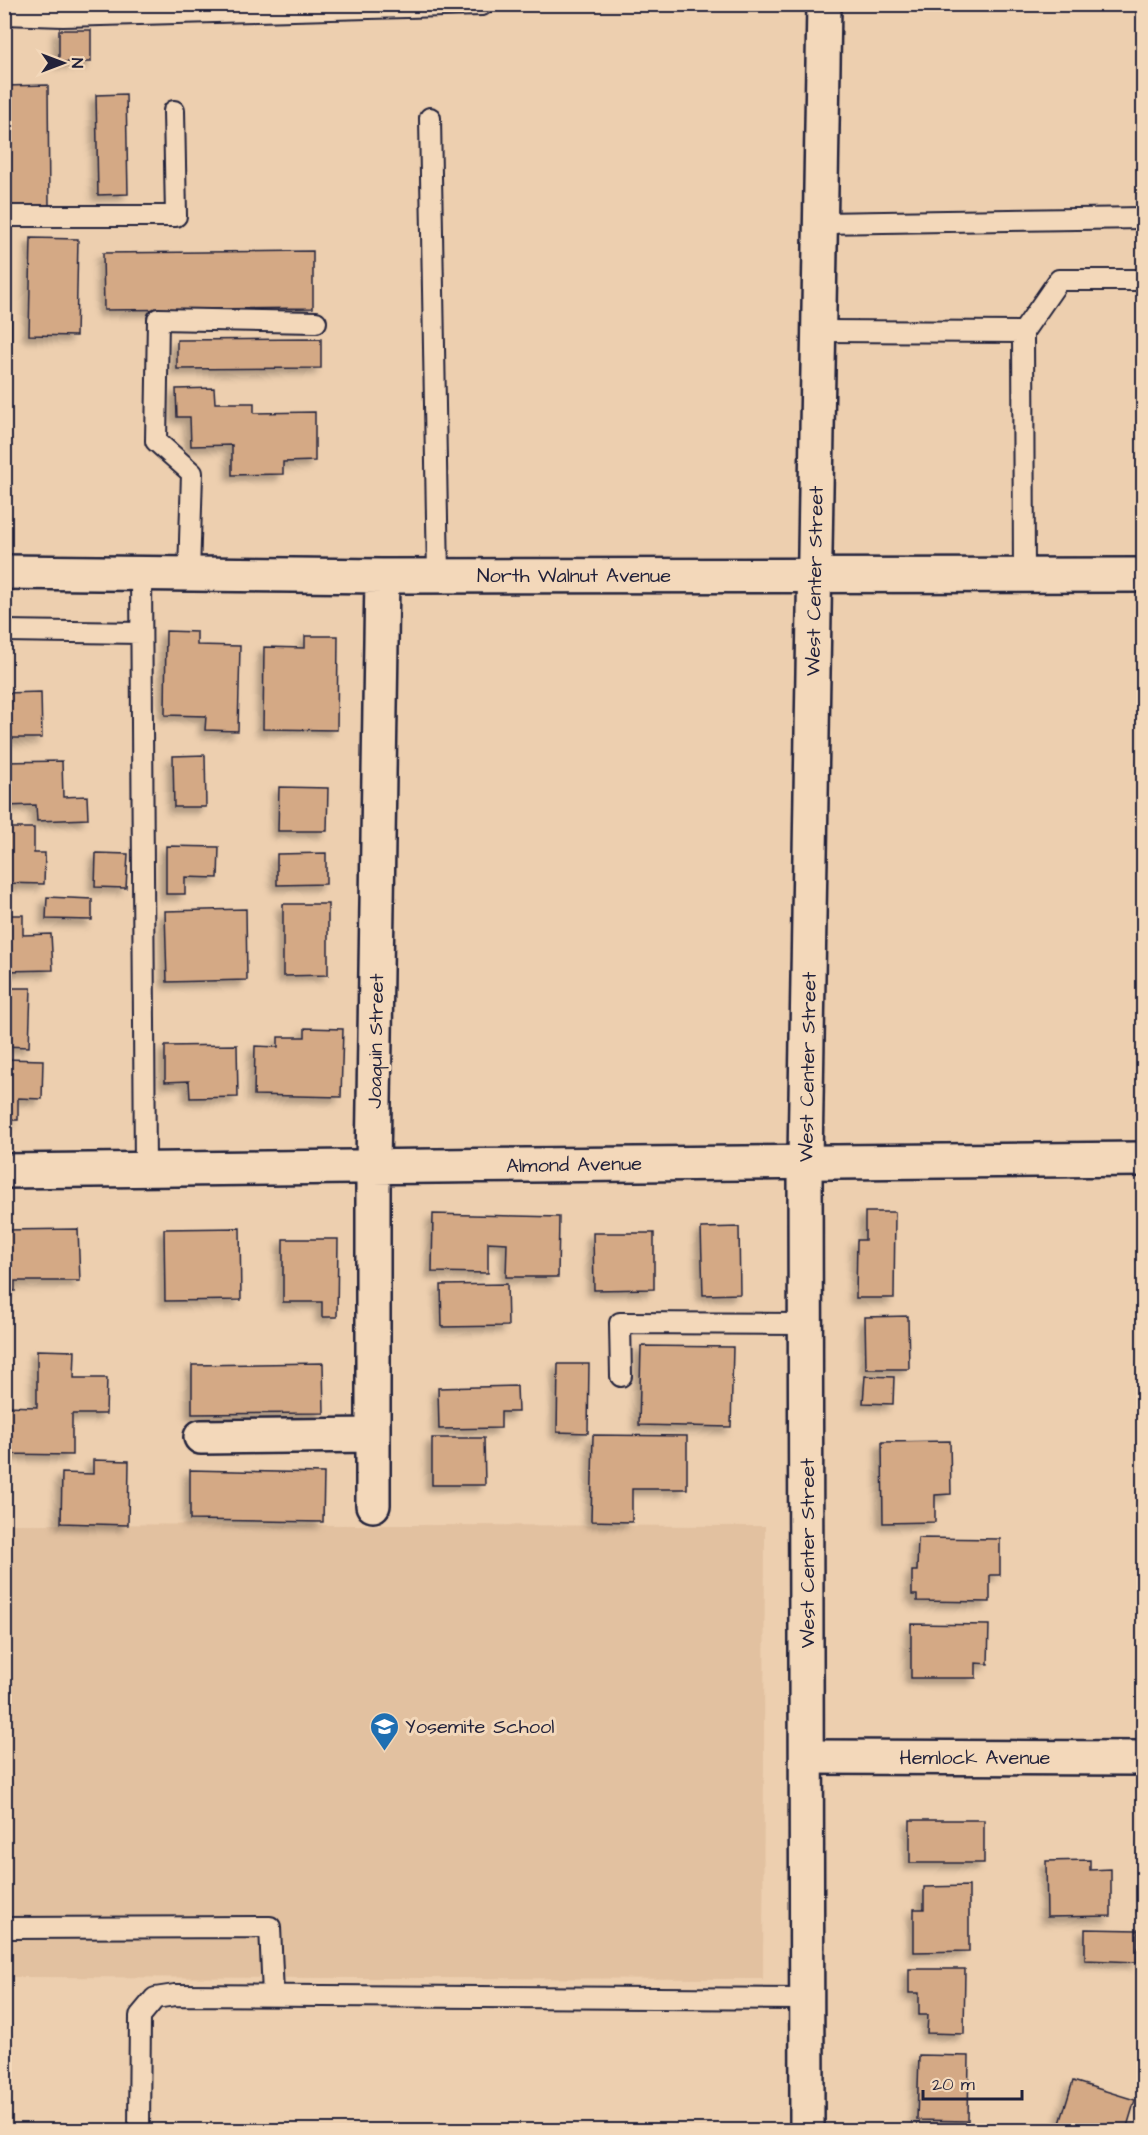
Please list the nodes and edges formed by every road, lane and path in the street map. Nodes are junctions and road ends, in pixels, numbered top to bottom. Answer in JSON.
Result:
{"nodes":[{"id":1,"x":824,"y":4,"type":"edge"},
{"id":2,"x":482,"y":5,"type":"edge"},
{"id":3,"x":4,"y":14,"type":"edge"},
{"id":4,"x":174,"y":111,"type":"dead end"},
{"id":5,"x":430,"y":118,"type":"dead end"},
{"id":6,"x":4,"y":216,"type":"edge"},
{"id":7,"x":1143,"y":218,"type":"edge"},
{"id":8,"x":821,"y":223,"type":"junction"},
{"id":9,"x":1143,"y":280,"type":"edge"},
{"id":10,"x":316,"y":322,"type":"dead end"},
{"id":11,"x":819,"y":331,"type":"junction"},
{"id":12,"x":1023,"y":332,"type":"junction"},
{"id":13,"x":4,"y":572,"type":"edge"},
{"id":14,"x":141,"y":574,"type":"junction"},
{"id":15,"x":189,"y":574,"type":"junction"},
{"id":16,"x":814,"y":574,"type":"junction"},
{"id":17,"x":1024,"y":574,"type":"junction"},
{"id":18,"x":1143,"y":574,"type":"edge"},
{"id":19,"x":382,"y":576,"type":"junction"},
{"id":20,"x":438,"y":576,"type":"junction"},
{"id":21,"x":4,"y":631,"type":"edge"},
{"id":22,"x":141,"y":633,"type":"junction"},
{"id":23,"x":1143,"y":1159,"type":"edge"},
{"id":24,"x":806,"y":1160,"type":"junction"},
{"id":25,"x":373,"y":1168,"type":"junction"},
{"id":26,"x":145,"y":1170,"type":"junction"},
{"id":27,"x":4,"y":1171,"type":"edge"},
{"id":28,"x":806,"y":1324,"type":"junction"},
{"id":29,"x":621,"y":1376,"type":"dead end"},
{"id":30,"x":373,"y":1435,"type":"junction"},
{"id":31,"x":201,"y":1437,"type":"dead end"},
{"id":32,"x":373,"y":1505,"type":"dead end"},
{"id":33,"x":807,"y":1757,"type":"junction"},
{"id":34,"x":1143,"y":1758,"type":"edge"},
{"id":35,"x":4,"y":1928,"type":"edge"},
{"id":36,"x":273,"y":1995,"type":"junction"},
{"id":37,"x":807,"y":1999,"type":"junction"},
{"id":38,"x":139,"y":2130,"type":"edge"},
{"id":39,"x":807,"y":2130,"type":"edge"}],
"edges":[{"from":1,"to":8,"type":"street","name":"West Center Street"},
{"from":2,"to":3,"type":"lane"},
{"from":4,"to":6,"type":"lane"},
{"from":5,"to":20,"type":"lane"},
{"from":7,"to":8,"type":"lane"},
{"from":8,"to":11,"type":"street","name":"West Center Street"},
{"from":9,"to":12,"type":"lane"},
{"from":10,"to":15,"type":"lane"},
{"from":11,"to":12,"type":"lane"},
{"from":11,"to":16,"type":"street","name":"West Center Street"},
{"from":12,"to":17,"type":"lane"},
{"from":13,"to":14,"type":"street","name":"North Walnut Avenue"},
{"from":14,"to":15,"type":"street","name":"North Walnut Avenue"},
{"from":14,"to":22,"type":"lane"},
{"from":15,"to":19,"type":"street","name":"North Walnut Avenue"},
{"from":16,"to":17,"type":"street","name":"North Walnut Avenue"},
{"from":16,"to":20,"type":"street","name":"North Walnut Avenue"},
{"from":16,"to":24,"type":"street","name":"West Center Street"},
{"from":17,"to":18,"type":"street","name":"North Walnut Avenue"},
{"from":19,"to":20,"type":"street","name":"North Walnut Avenue"},
{"from":19,"to":25,"type":"street","name":"Joaquin Street"},
{"from":21,"to":22,"type":"lane"},
{"from":22,"to":26,"type":"lane"},
{"from":23,"to":24,"type":"street","name":"Almond Avenue"},
{"from":24,"to":25,"type":"street","name":"Almond Avenue"},
{"from":24,"to":28,"type":"street","name":"West Center Street"},
{"from":25,"to":26,"type":"street","name":"Almond Avenue"},
{"from":25,"to":30,"type":"street","name":"Joaquin Street"},
{"from":26,"to":27,"type":"street","name":"Almond Avenue"},
{"from":28,"to":29,"type":"lane"},
{"from":28,"to":33,"type":"street","name":"West Center Street"},
{"from":30,"to":31,"type":"street"},
{"from":30,"to":32,"type":"street","name":"Joaquin Street"},
{"from":33,"to":34,"type":"street","name":"Hemlock Avenue"},
{"from":33,"to":37,"type":"street","name":"West Center Street"},
{"from":35,"to":36,"type":"lane"},
{"from":36,"to":37,"type":"lane"},
{"from":36,"to":38,"type":"lane"},
{"from":37,"to":39,"type":"street","name":"West Center Street"}]}
